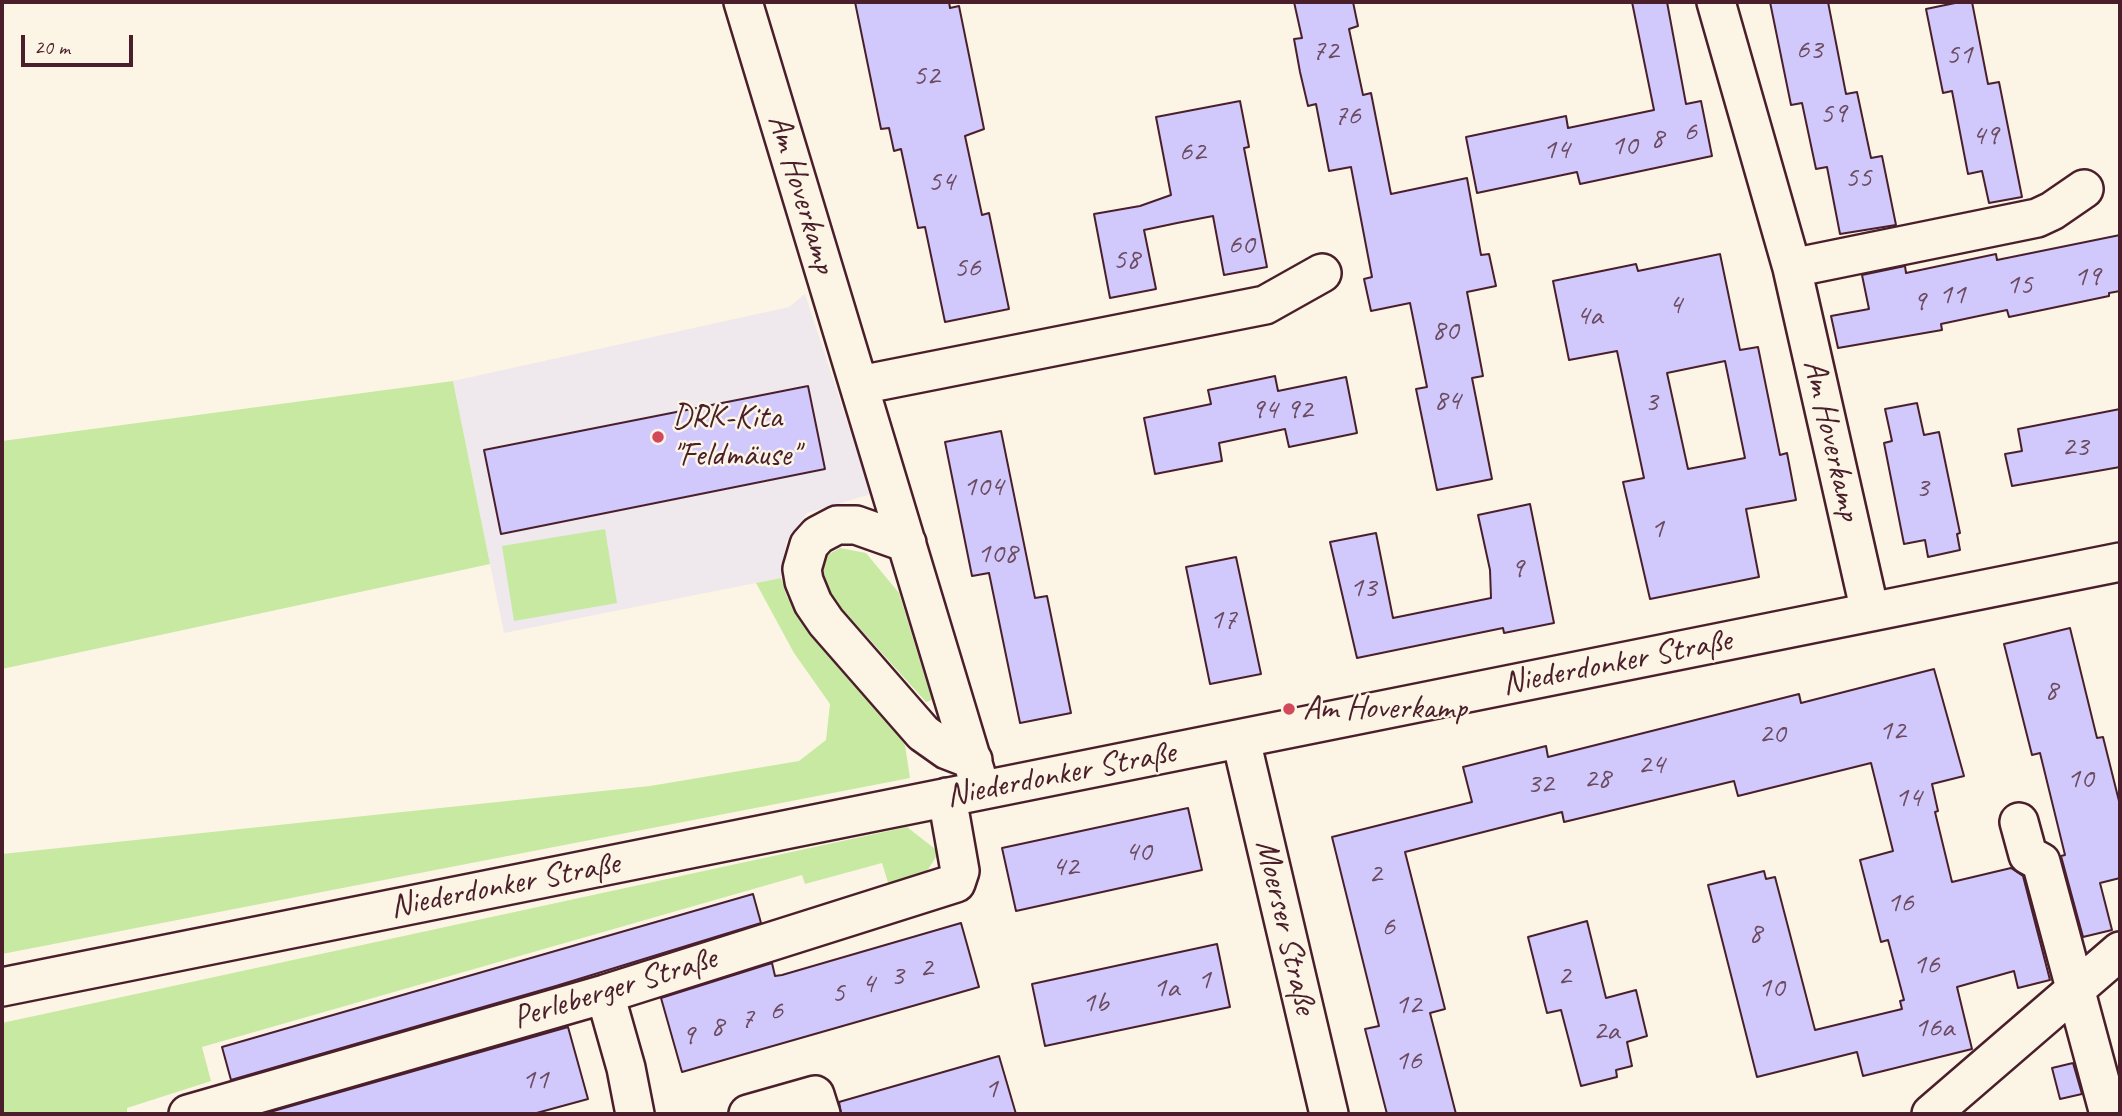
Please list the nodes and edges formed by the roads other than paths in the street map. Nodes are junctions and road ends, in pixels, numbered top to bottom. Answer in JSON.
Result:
{"nodes":[{"id":1,"x":743,"y":2,"type":"edge"},
{"id":2,"x":1716,"y":2,"type":"edge"},
{"id":3,"x":2084,"y":189,"type":"dead end"},
{"id":4,"x":1792,"y":268,"type":"junction"},
{"id":5,"x":1322,"y":273,"type":"dead end"},
{"id":6,"x":860,"y":385,"type":"junction"},
{"id":7,"x":907,"y":543,"type":"junction"},
{"id":8,"x":2120,"y":562,"type":"edge"},
{"id":9,"x":1870,"y":612,"type":"junction"},
{"id":10,"x":1241,"y":740,"type":"junction"},
{"id":11,"x":967,"y":783,"type":"junction"},
{"id":12,"x":2019,"y":822,"type":"dead end"},
{"id":13,"x":2120,"y":951,"type":"edge"},
{"id":14,"x":2,"y":987,"type":"edge"},
{"id":15,"x":2076,"y":989,"type":"junction"},
{"id":16,"x":605,"y":994,"type":"junction"},
{"id":17,"x":188,"y":1114,"type":"edge"},
{"id":18,"x":635,"y":1114,"type":"edge"},
{"id":19,"x":748,"y":1114,"type":"edge"},
{"id":20,"x":821,"y":1114,"type":"edge"},
{"id":21,"x":1329,"y":1114,"type":"edge"},
{"id":22,"x":1931,"y":1114,"type":"edge"},
{"id":23,"x":2109,"y":1114,"type":"edge"}],
"edges":[{"from":1,"to":6,"type":"street","name":"Am Hoverkamp"},
{"from":2,"to":4,"type":"street","name":"Am Hoverkamp"},
{"from":3,"to":4,"type":"street"},
{"from":4,"to":9,"type":"street","name":"Am Hoverkamp"},
{"from":5,"to":6,"type":"street"},
{"from":6,"to":7,"type":"street","name":"Am Hoverkamp"},
{"from":7,"to":11,"type":"street","name":"Am Hoverkamp"},
{"from":7,"to":11,"type":"street"},
{"from":8,"to":9,"type":"street","name":"Niederdonker Straße"},
{"from":9,"to":10,"type":"street","name":"Niederdonker Straße"},
{"from":10,"to":11,"type":"street","name":"Niederdonker Straße"},
{"from":10,"to":21,"type":"street","name":"Moerser Straße"},
{"from":11,"to":14,"type":"street","name":"Niederdonker Straße"},
{"from":11,"to":16,"type":"street","name":"Perleberger Straße"},
{"from":12,"to":15,"type":"street"},
{"from":13,"to":15,"type":"street"},
{"from":15,"to":22,"type":"street"},
{"from":15,"to":23,"type":"street"},
{"from":16,"to":17,"type":"street","name":"Perleberger Straße"},
{"from":16,"to":18,"type":"street"},
{"from":19,"to":20,"type":"street"}]}
